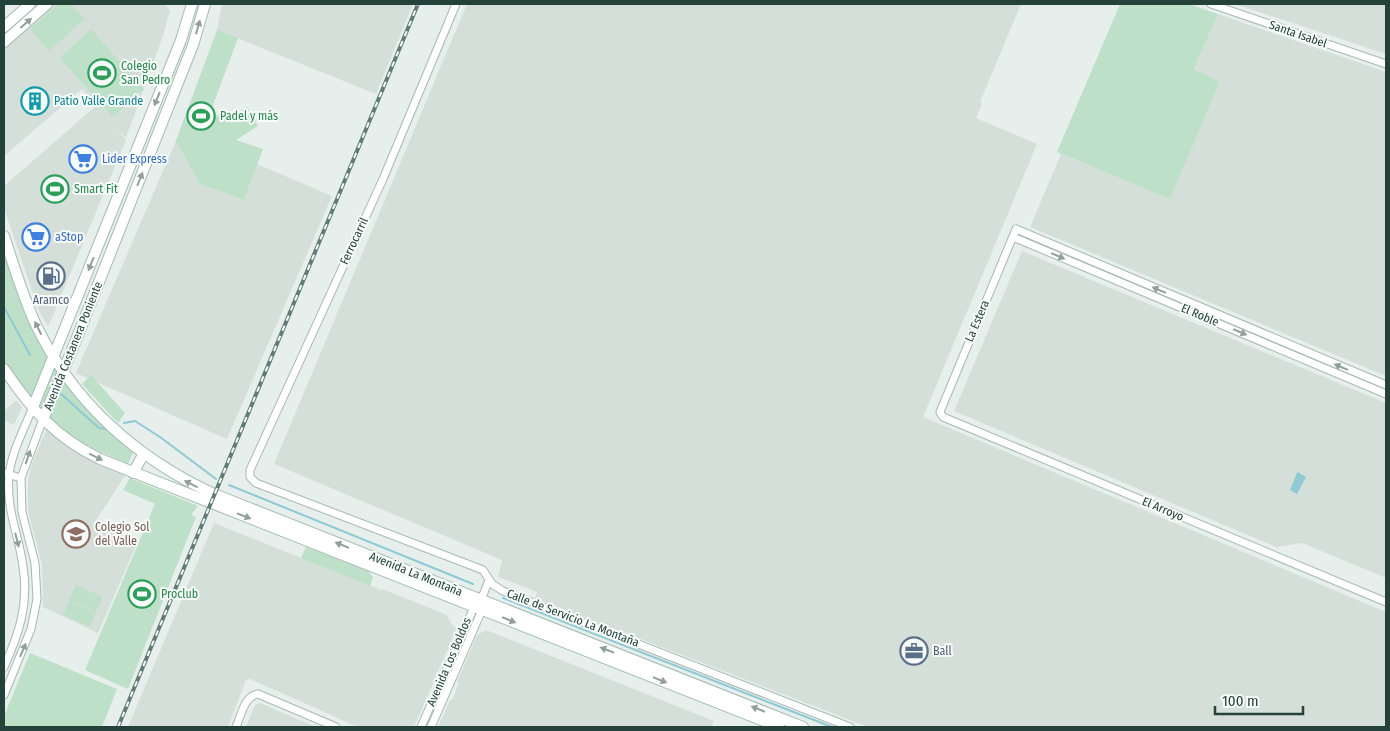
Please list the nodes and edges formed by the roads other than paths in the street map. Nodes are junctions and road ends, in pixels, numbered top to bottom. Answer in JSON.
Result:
{"nodes":[{"id":1,"x":30,"y":4,"type":"edge"},
{"id":2,"x":47,"y":4,"type":"edge"},
{"id":3,"x":192,"y":4,"type":"edge"},
{"id":4,"x":205,"y":4,"type":"edge"},
{"id":5,"x":456,"y":4,"type":"edge"},
{"id":6,"x":1211,"y":4,"type":"edge"},
{"id":7,"x":4,"y":27,"type":"edge"},
{"id":8,"x":4,"y":42,"type":"edge"},
{"id":9,"x":1386,"y":64,"type":"edge"},
{"id":10,"x":1016,"y":229,"type":"joint"},
{"id":11,"x":4,"y":236,"type":"edge"},
{"id":12,"x":1013,"y":237,"type":"junction"},
{"id":13,"x":54,"y":357,"type":"junction"},
{"id":14,"x":1325,"y":360,"type":"junction"},
{"id":15,"x":1322,"y":368,"type":"junction"},
{"id":16,"x":4,"y":369,"type":"edge"},
{"id":17,"x":63,"y":370,"type":"junction"},
{"id":18,"x":1386,"y":386,"type":"edge"},
{"id":19,"x":1386,"y":394,"type":"edge"},
{"id":20,"x":33,"y":407,"type":"junction"},
{"id":21,"x":940,"y":414,"type":"joint"},
{"id":22,"x":42,"y":419,"type":"junction"},
{"id":23,"x":143,"y":455,"type":"junction"},
{"id":24,"x":133,"y":473,"type":"junction"},
{"id":25,"x":6,"y":474,"type":"edge"},
{"id":26,"x":250,"y":477,"type":"joint"},
{"id":27,"x":21,"y":478,"type":"junction"},
{"id":28,"x":489,"y":580,"type":"junction"},
{"id":29,"x":1386,"y":602,"type":"edge"},
{"id":30,"x":479,"y":605,"type":"junction"},
{"id":31,"x":4,"y":667,"type":"edge"},
{"id":32,"x":4,"y":695,"type":"edge"},
{"id":33,"x":236,"y":727,"type":"edge"},
{"id":34,"x":336,"y":727,"type":"edge"},
{"id":35,"x":422,"y":727,"type":"edge"},
{"id":36,"x":431,"y":727,"type":"edge"},
{"id":37,"x":779,"y":727,"type":"edge"},
{"id":38,"x":803,"y":727,"type":"edge"},
{"id":39,"x":850,"y":727,"type":"edge"}],
"edges":[{"from":1,"to":7,"type":"main road"},
{"from":8,"to":2,"type":"main road","one_way":true},
{"from":3,"to":13,"type":"main road","name":"Avenida Costanera Poniente","one_way":true},
{"from":17,"to":4,"type":"main road","name":"Avenida Costanera Poniente","one_way":true},
{"from":5,"to":26,"type":"street","name":"Ferrocarril"},
{"from":6,"to":9,"type":"street","name":"Santa Isabel"},
{"from":10,"to":12,"type":"street","name":"La Estera"},
{"from":14,"to":10,"type":"street","name":"El Roble","one_way":true},
{"from":13,"to":11,"type":"main road","name":"Avenida La Montaña","one_way":true},
{"from":12,"to":15,"type":"street","name":"El Roble","one_way":true},
{"from":12,"to":21,"type":"street","name":"La Estera"},
{"from":13,"to":17,"type":"main road","name":"Avenida La Montaña"},
{"from":13,"to":20,"type":"main road","name":"Avenida Costanera Poniente"},
{"from":14,"to":15,"type":"street"},
{"from":18,"to":14,"type":"street","name":"El Roble","one_way":true},
{"from":15,"to":19,"type":"street","name":"El Roble"},
{"from":16,"to":20,"type":"main road","name":"Avenida La Montaña"},
{"from":17,"to":22,"type":"main road","name":"Avenida Costanera Poniente"},
{"from":17,"to":23,"type":"main road","name":"Avenida La Montaña"},
{"from":20,"to":22,"type":"main road","name":"Avenida La Montaña"},
{"from":20,"to":25,"type":"street","name":"Avenida Costanera Poniente"},
{"from":21,"to":29,"type":"street","name":"El Arroyo"},
{"from":22,"to":24,"type":"main road","name":"Avenida La Montaña","one_way":true},
{"from":27,"to":22,"type":"street","name":"Avenida Costanera Poniente","one_way":true},
{"from":23,"to":24,"type":"main road"},
{"from":30,"to":23,"type":"main road","name":"Avenida La Montaña","one_way":true},
{"from":24,"to":30,"type":"main road","name":"Avenida La Montaña","one_way":true},
{"from":25,"to":27,"type":"street"},
{"from":25,"to":31,"type":"street","name":"Avenida Costanera Poniente","one_way":true},
{"from":26,"to":28,"type":"street","name":"Calle de Servicio La Montaña"},
{"from":32,"to":27,"type":"street","name":"Avenida Costanera Poniente","one_way":true},
{"from":28,"to":30,"type":"street","name":"Avenida Los Boldos"},
{"from":28,"to":39,"type":"street","name":"Calle de Servicio La Montaña"},
{"from":30,"to":35,"type":"street","name":"Avenida Los Boldos"},
{"from":30,"to":36,"type":"street","name":"Avenida Los Boldos"},
{"from":30,"to":37,"type":"main road","name":"Avenida La Montaña","one_way":true},
{"from":38,"to":30,"type":"main road","name":"Avenida La Montaña","one_way":true},
{"from":33,"to":34,"type":"street"}]}
